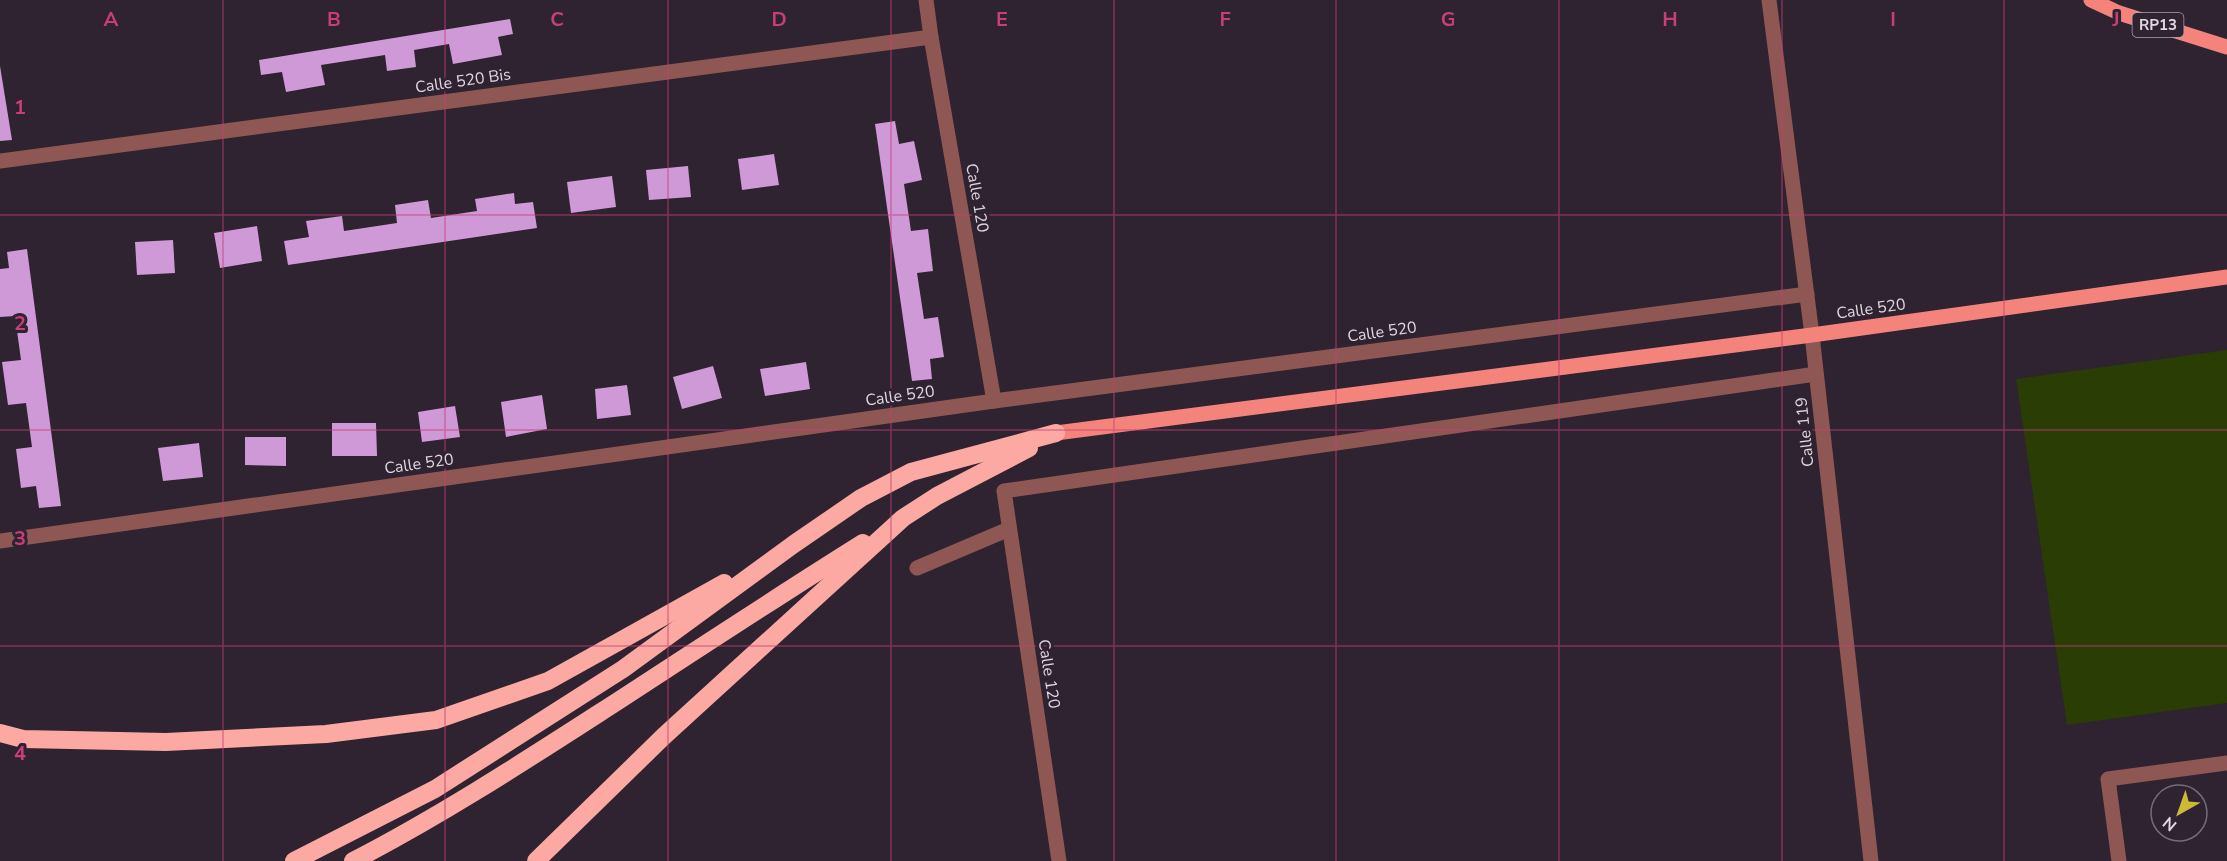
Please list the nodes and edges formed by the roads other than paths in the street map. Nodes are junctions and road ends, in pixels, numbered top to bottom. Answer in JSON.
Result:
{"nodes":[{"id":1,"x":926,"y":0,"type":"edge"},
{"id":2,"x":1769,"y":0,"type":"edge"},
{"id":3,"x":2091,"y":0,"type":"edge"},
{"id":4,"x":931,"y":37,"type":"junction"},
{"id":5,"x":2227,"y":47,"type":"edge"},
{"id":6,"x":0,"y":161,"type":"edge"},
{"id":7,"x":2227,"y":277,"type":"edge"},
{"id":8,"x":1807,"y":294,"type":"junction"},
{"id":9,"x":1812,"y":335,"type":"junction"},
{"id":10,"x":1816,"y":374,"type":"junction"},
{"id":11,"x":994,"y":401,"type":"junction"},
{"id":12,"x":1056,"y":433,"type":"junction"},
{"id":13,"x":903,"y":518,"type":"junction"},
{"id":14,"x":1009,"y":529,"type":"junction"},
{"id":15,"x":0,"y":541,"type":"edge"},
{"id":16,"x":794,"y":544,"type":"junction"},
{"id":17,"x":917,"y":568,"type":"dead end"},
{"id":18,"x":0,"y":734,"type":"edge"},
{"id":19,"x":2227,"y":762,"type":"edge"},
{"id":20,"x":294,"y":861,"type":"edge"},
{"id":21,"x":353,"y":861,"type":"edge"},
{"id":22,"x":536,"y":861,"type":"edge"},
{"id":23,"x":1059,"y":861,"type":"edge"},
{"id":24,"x":1871,"y":861,"type":"edge"},
{"id":25,"x":2119,"y":861,"type":"edge"}],
"edges":[{"from":1,"to":4,"type":"street","name":"Calle 120"},
{"from":2,"to":8,"type":"street","name":"Calle 119"},
{"from":3,"to":5,"type":"main road","number":"RP13"},
{"from":4,"to":6,"type":"street","name":"Calle 520 Bis"},
{"from":4,"to":11,"type":"street","name":"Calle 120"},
{"from":7,"to":9,"type":"main road","name":"Calle 520"},
{"from":8,"to":9,"type":"street","name":"Calle 119"},
{"from":8,"to":11,"type":"street","name":"Calle 520"},
{"from":9,"to":10,"type":"street","name":"Calle 119"},
{"from":9,"to":12,"type":"main road","name":"Calle 520"},
{"from":10,"to":14,"type":"street","name":"Calle 120"},
{"from":10,"to":24,"type":"street","name":"Calle 119"},
{"from":11,"to":15,"type":"street","name":"Calle 520"},
{"from":12,"to":13,"type":"highway"},
{"from":12,"to":16,"type":"highway"},
{"from":13,"to":21,"type":"highway"},
{"from":13,"to":22,"type":"highway"},
{"from":14,"to":17,"type":"street"},
{"from":14,"to":23,"type":"street","name":"Calle 120"},
{"from":16,"to":18,"type":"highway"},
{"from":16,"to":20,"type":"highway"},
{"from":19,"to":25,"type":"street"}]}
